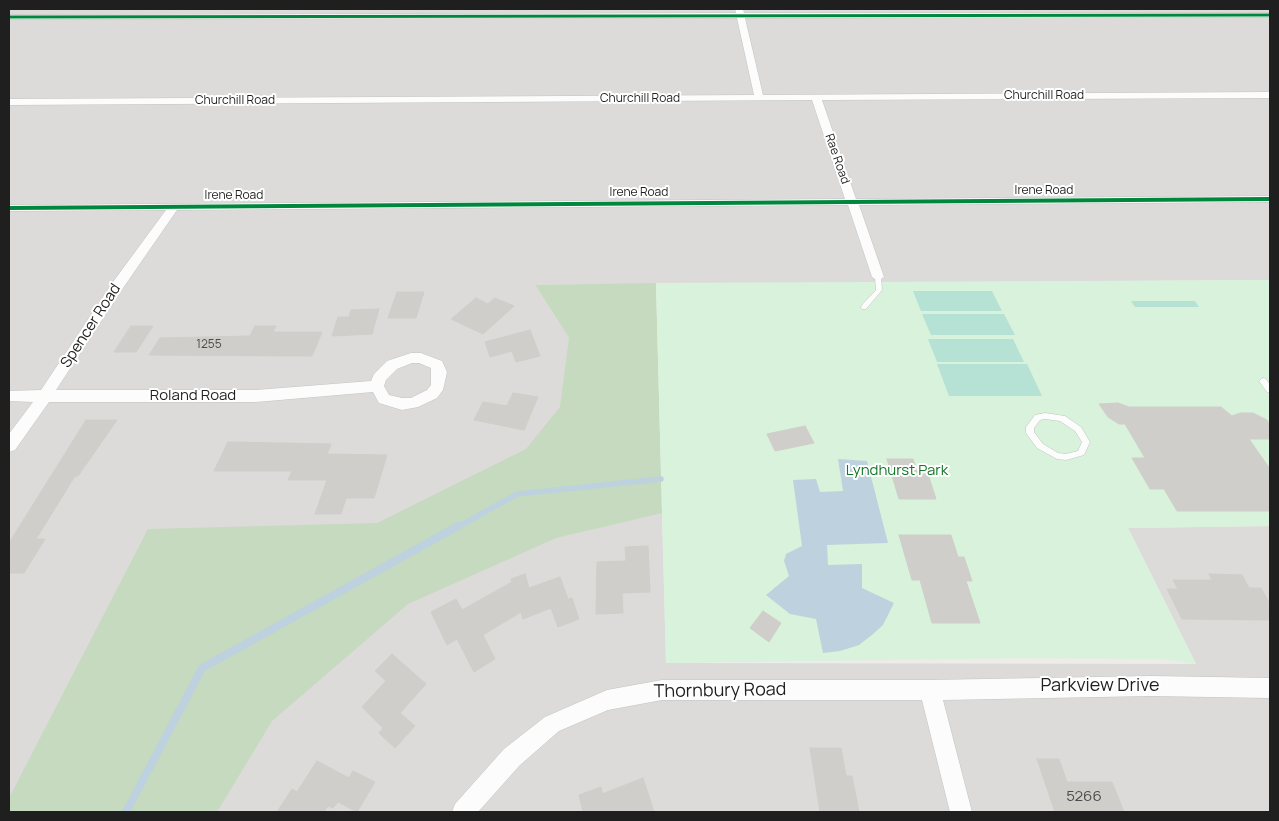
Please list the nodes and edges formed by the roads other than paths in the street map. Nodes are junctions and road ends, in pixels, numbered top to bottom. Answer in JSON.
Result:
{"nodes":[{"id":1,"x":13,"y":9,"type":"edge"},
{"id":2,"x":9,"y":12,"type":"edge"},
{"id":3,"x":740,"y":12,"type":"edge"},
{"id":4,"x":1270,"y":15,"type":"edge"},
{"id":5,"x":9,"y":17,"type":"edge"},
{"id":6,"x":1270,"y":95,"type":"edge"},
{"id":7,"x":759,"y":98,"type":"junction"},
{"id":8,"x":816,"y":98,"type":"junction"},
{"id":9,"x":9,"y":102,"type":"edge"},
{"id":10,"x":1270,"y":199,"type":"edge"},
{"id":11,"x":852,"y":202,"type":"junction"},
{"id":12,"x":174,"y":207,"type":"junction"},
{"id":13,"x":9,"y":208,"type":"edge"},
{"id":14,"x":878,"y":277,"type":"joint"},
{"id":15,"x":864,"y":306,"type":"dead end"},
{"id":16,"x":1263,"y":381,"type":"dead end"},
{"id":17,"x":378,"y":386,"type":"dead end"},
{"id":18,"x":1270,"y":390,"type":"edge"},
{"id":19,"x":9,"y":396,"type":"edge"},
{"id":20,"x":45,"y":396,"type":"junction"},
{"id":21,"x":1078,"y":428,"type":"joint"},
{"id":22,"x":9,"y":446,"type":"edge"},
{"id":23,"x":1270,"y":688,"type":"edge"},
{"id":24,"x":930,"y":690,"type":"junction"},
{"id":25,"x":463,"y":812,"type":"edge"},
{"id":26,"x":961,"y":812,"type":"edge"}],
"edges":[{"from":1,"to":2,"type":"street"},
{"from":3,"to":4,"type":"street"},
{"from":3,"to":5,"type":"street"},
{"from":3,"to":7,"type":"street"},
{"from":6,"to":8,"type":"street","name":"Churchill Road"},
{"from":7,"to":8,"type":"street","name":"Churchill Road"},
{"from":7,"to":9,"type":"street","name":"Churchill Road"},
{"from":8,"to":11,"type":"street","name":"Rae Road"},
{"from":10,"to":11,"type":"street","name":"Irene Road"},
{"from":11,"to":12,"type":"street","name":"Irene Road"},
{"from":11,"to":14,"type":"street","name":"Rae Road"},
{"from":12,"to":13,"type":"street","name":"Irene Road"},
{"from":12,"to":20,"type":"street","name":"Spencer Road"},
{"from":14,"to":15,"type":"lane"},
{"from":16,"to":18,"type":"lane"},
{"from":17,"to":20,"type":"street","name":"Roland Road"},
{"from":19,"to":20,"type":"street","name":"Roland Road"},
{"from":20,"to":22,"type":"street","name":"Spencer Road"},
{"from":21,"to":21,"type":"lane"},
{"from":23,"to":24,"type":"street","name":"Parkview Drive"},
{"from":24,"to":25,"type":"street","name":"Thornbury Road"},
{"from":24,"to":26,"type":"street"}]}
